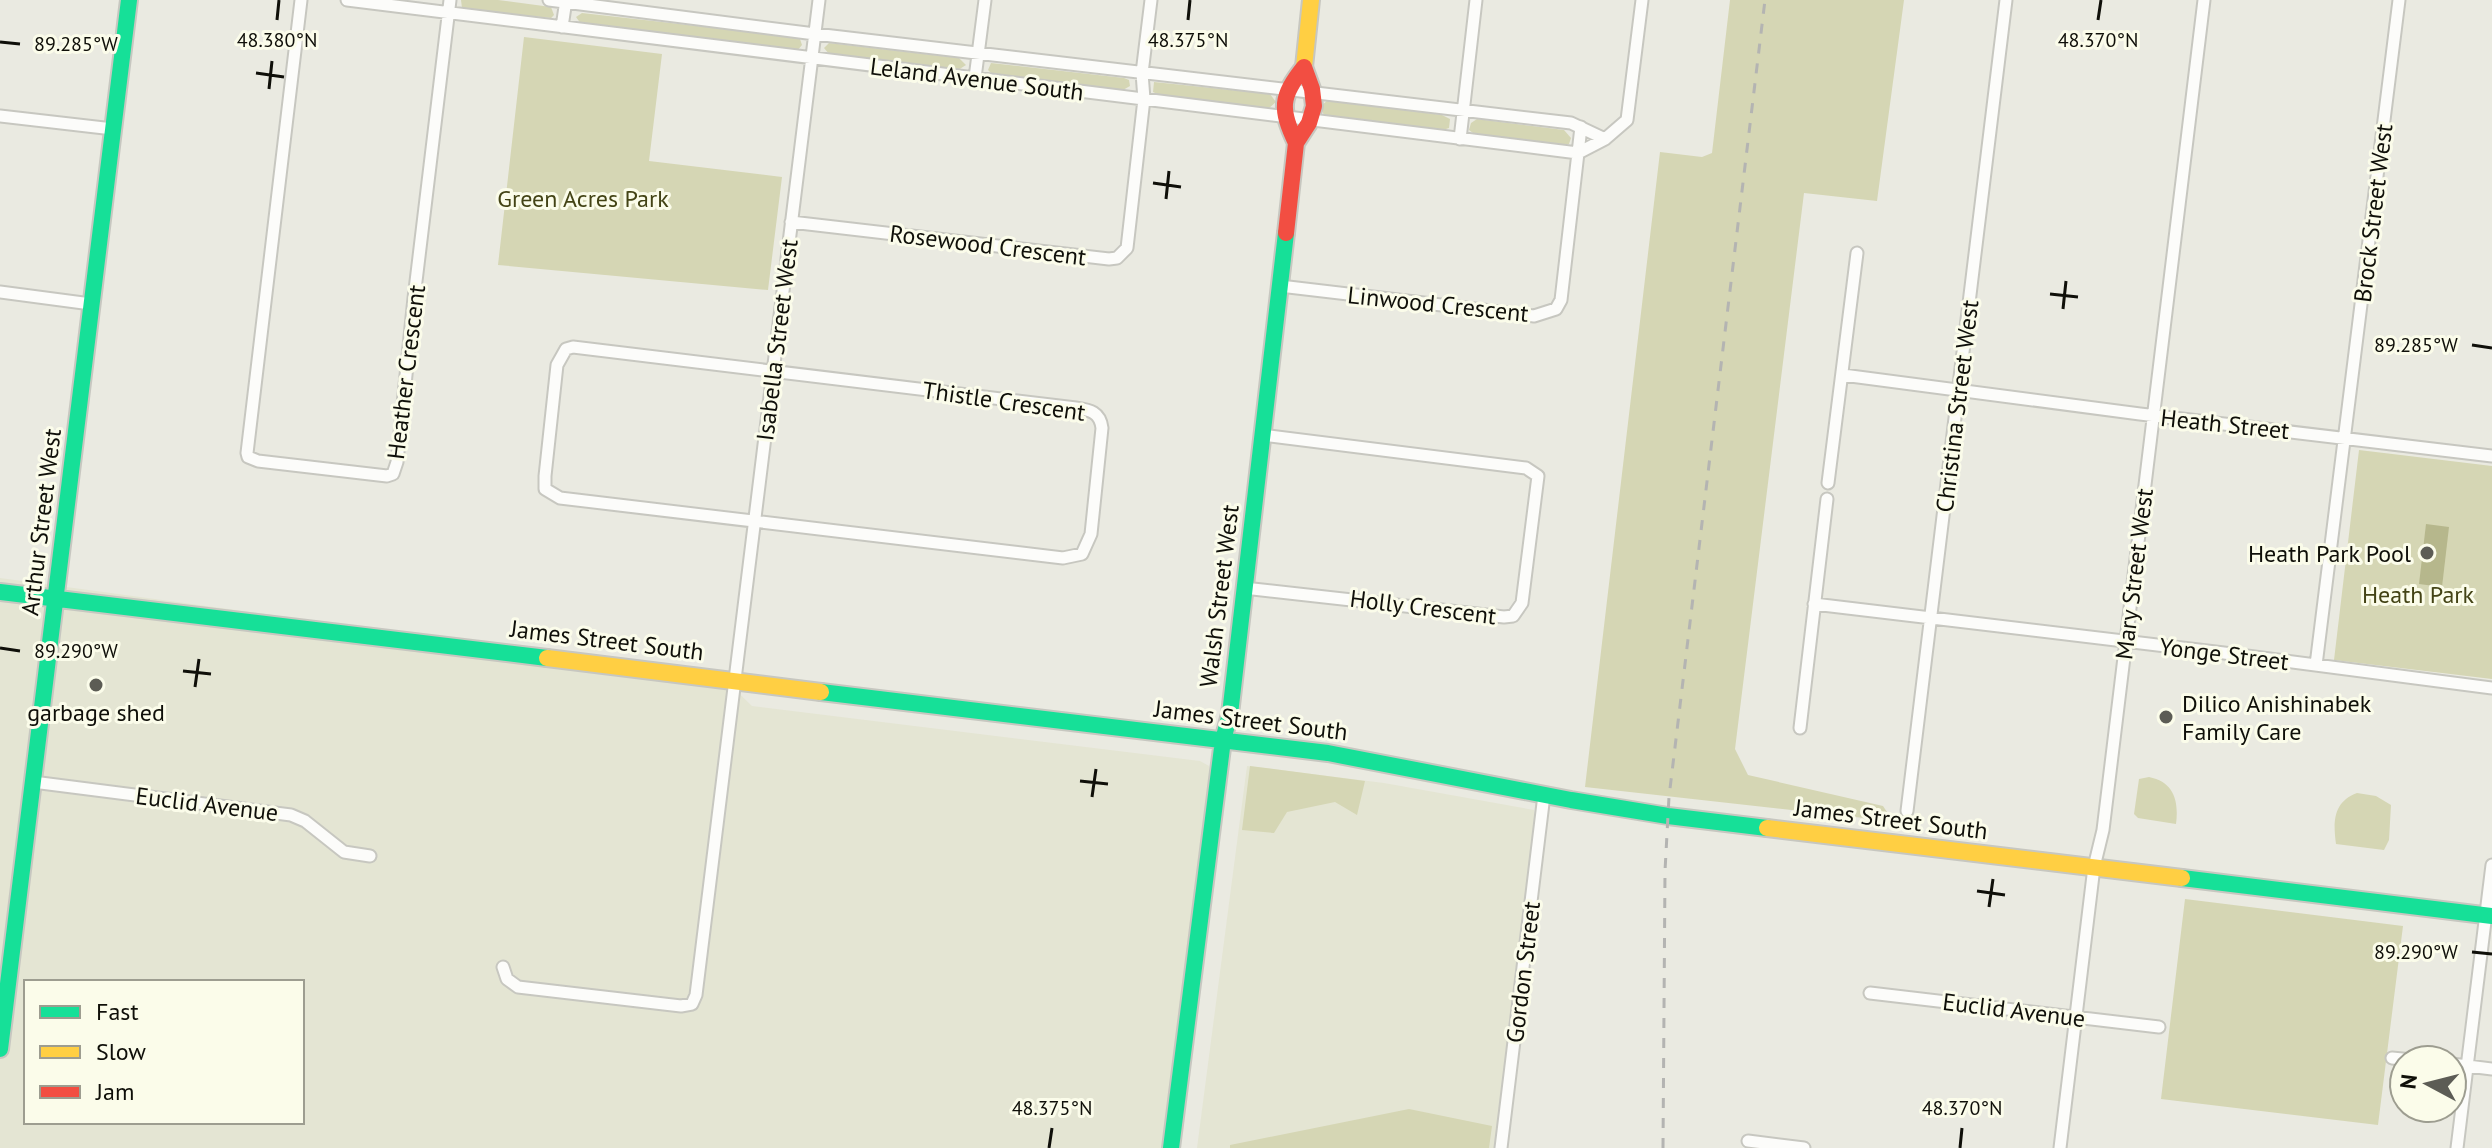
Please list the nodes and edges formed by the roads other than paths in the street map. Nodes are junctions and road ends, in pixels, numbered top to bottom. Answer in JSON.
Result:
{"nodes":[{"id":1,"x":129,"y":0,"type":"edge"},
{"id":2,"x":301,"y":0,"type":"edge"},
{"id":3,"x":347,"y":0,"type":"edge"},
{"id":4,"x":450,"y":0,"type":"edge"},
{"id":5,"x":549,"y":0,"type":"edge"},
{"id":6,"x":819,"y":0,"type":"edge"},
{"id":7,"x":985,"y":0,"type":"edge"},
{"id":8,"x":1151,"y":0,"type":"edge"},
{"id":9,"x":1311,"y":0,"type":"edge"},
{"id":10,"x":1476,"y":0,"type":"edge"},
{"id":11,"x":1642,"y":0,"type":"edge"},
{"id":12,"x":2006,"y":0,"type":"edge"},
{"id":13,"x":2204,"y":0,"type":"edge"},
{"id":14,"x":2399,"y":0,"type":"edge"},
{"id":15,"x":566,"y":1,"type":"edge"},
{"id":16,"x":422,"y":5,"type":"edge"},
{"id":17,"x":449,"y":13,"type":"junction"},
{"id":18,"x":562,"y":27,"type":"junction"},
{"id":19,"x":815,"y":34,"type":"junction"},
{"id":20,"x":978,"y":54,"type":"junction"},
{"id":21,"x":812,"y":59,"type":"junction"},
{"id":22,"x":1304,"y":67,"type":"junction"},
{"id":23,"x":1142,"y":73,"type":"junction"},
{"id":24,"x":975,"y":78,"type":"junction"},
{"id":25,"x":1286,"y":89,"type":"junction"},
{"id":26,"x":1315,"y":92,"type":"junction"},
{"id":27,"x":1144,"y":99,"type":"junction"},
{"id":28,"x":1463,"y":111,"type":"junction"},
{"id":29,"x":0,"y":116,"type":"edge"},
{"id":30,"x":1282,"y":116,"type":"junction"},
{"id":31,"x":1312,"y":120,"type":"junction"},
{"id":32,"x":1581,"y":127,"type":"junction"},
{"id":33,"x":113,"y":129,"type":"junction"},
{"id":34,"x":1460,"y":139,"type":"junction"},
{"id":35,"x":1605,"y":139,"type":"junction"},
{"id":36,"x":1296,"y":143,"type":"junction"},
{"id":37,"x":1578,"y":153,"type":"junction"},
{"id":38,"x":791,"y":222,"type":"junction"},
{"id":39,"x":1857,"y":253,"type":"dead end"},
{"id":40,"x":1280,"y":286,"type":"junction"},
{"id":41,"x":0,"y":292,"type":"edge"},
{"id":42,"x":91,"y":304,"type":"junction"},
{"id":43,"x":773,"y":372,"type":"junction"},
{"id":44,"x":1843,"y":375,"type":"junction"},
{"id":45,"x":1959,"y":390,"type":"junction"},
{"id":46,"x":2153,"y":416,"type":"junction"},
{"id":47,"x":1262,"y":435,"type":"junction"},
{"id":48,"x":2345,"y":438,"type":"junction"},
{"id":49,"x":2492,"y":456,"type":"edge"},
{"id":50,"x":1828,"y":483,"type":"dead end"},
{"id":51,"x":1827,"y":499,"type":"dead end"},
{"id":52,"x":754,"y":523,"type":"junction"},
{"id":53,"x":1244,"y":588,"type":"junction"},
{"id":54,"x":0,"y":592,"type":"edge"},
{"id":55,"x":55,"y":599,"type":"junction"},
{"id":56,"x":1814,"y":604,"type":"junction"},
{"id":57,"x":1931,"y":618,"type":"junction"},
{"id":58,"x":2125,"y":643,"type":"junction"},
{"id":59,"x":2316,"y":665,"type":"junction"},
{"id":60,"x":735,"y":680,"type":"junction"},
{"id":61,"x":2492,"y":688,"type":"edge"},
{"id":62,"x":1800,"y":728,"type":"dead end"},
{"id":63,"x":1223,"y":740,"type":"junction"},
{"id":64,"x":33,"y":782,"type":"junction"},
{"id":65,"x":1544,"y":795,"type":"junction"},
{"id":66,"x":1907,"y":811,"type":"dead end"},
{"id":67,"x":370,"y":856,"type":"dead end"},
{"id":68,"x":2492,"y":865,"type":"edge"},
{"id":69,"x":2094,"y":867,"type":"junction"},
{"id":70,"x":2489,"y":915,"type":"edge"},
{"id":71,"x":503,"y":967,"type":"dead end"},
{"id":72,"x":1870,"y":993,"type":"dead end"},
{"id":73,"x":2076,"y":1017,"type":"junction"},
{"id":74,"x":2159,"y":1027,"type":"dead end"},
{"id":75,"x":0,"y":1049,"type":"edge"},
{"id":76,"x":2468,"y":1059,"type":"edge"},
{"id":77,"x":2468,"y":1066,"type":"edge"},
{"id":78,"x":2492,"y":1069,"type":"edge"},
{"id":79,"x":2460,"y":1124,"type":"edge"},
{"id":80,"x":1748,"y":1141,"type":"dead end"},
{"id":81,"x":1171,"y":1148,"type":"edge"},
{"id":82,"x":1501,"y":1148,"type":"edge"},
{"id":83,"x":1804,"y":1148,"type":"edge"},
{"id":84,"x":2060,"y":1148,"type":"edge"},
{"id":85,"x":2457,"y":1148,"type":"edge"}],
"edges":[{"from":1,"to":33,"type":"street","name":"Arthur Street West"},
{"from":2,"to":17,"type":"street","name":"Heather Crescent"},
{"from":3,"to":16,"type":"street","name":"Leland Avenue South"},
{"from":4,"to":17,"type":"street","name":"Heather Crescent"},
{"from":5,"to":15,"type":"street","name":"Leland Avenue South"},
{"from":6,"to":19,"type":"street","name":"Isabella Street West"},
{"from":7,"to":20,"type":"street"},
{"from":8,"to":23,"type":"street"},
{"from":9,"to":22,"type":"street","name":"Walsh Street West"},
{"from":10,"to":28,"type":"street"},
{"from":11,"to":35,"type":"street"},
{"from":12,"to":45,"type":"street","name":"Christina Street West"},
{"from":13,"to":46,"type":"street","name":"Mary Street West"},
{"from":14,"to":48,"type":"street","name":"Brock Street West"},
{"from":15,"to":18,"type":"street"},
{"from":15,"to":19,"type":"street","name":"Leland Avenue South"},
{"from":16,"to":17,"type":"street","name":"Leland Avenue South"},
{"from":17,"to":18,"type":"street","name":"Leland Avenue South"},
{"from":18,"to":21,"type":"street","name":"Leland Avenue South"},
{"from":19,"to":20,"type":"street","name":"Leland Avenue South"},
{"from":19,"to":21,"type":"street","name":"Isabella Street West"},
{"from":20,"to":23,"type":"street","name":"Leland Avenue South"},
{"from":20,"to":24,"type":"street"},
{"from":21,"to":24,"type":"street","name":"Leland Avenue South"},
{"from":21,"to":38,"type":"street","name":"Isabella Street West"},
{"from":22,"to":25,"type":"street"},
{"from":22,"to":26,"type":"street","name":"Walsh Street West"},
{"from":23,"to":25,"type":"street","name":"Leland Avenue South"},
{"from":23,"to":27,"type":"street"},
{"from":24,"to":27,"type":"street","name":"Leland Avenue South"},
{"from":25,"to":26,"type":"street","name":"Leland Avenue South"},
{"from":25,"to":30,"type":"street"},
{"from":26,"to":28,"type":"street","name":"Leland Avenue South"},
{"from":26,"to":31,"type":"street","name":"Walsh Street West"},
{"from":27,"to":30,"type":"street","name":"Leland Avenue South"},
{"from":27,"to":38,"type":"street","name":"Rosewood Crescent"},
{"from":28,"to":32,"type":"street","name":"Leland Avenue South"},
{"from":28,"to":34,"type":"street"},
{"from":29,"to":33,"type":"street"},
{"from":30,"to":31,"type":"street","name":"Leland Avenue South"},
{"from":30,"to":36,"type":"street"},
{"from":31,"to":34,"type":"street","name":"Leland Avenue South"},
{"from":31,"to":36,"type":"street","name":"Walsh Street West"},
{"from":32,"to":35,"type":"street","name":"Leland Avenue South"},
{"from":32,"to":37,"type":"street","name":"Linwood Crescent"},
{"from":33,"to":42,"type":"street","name":"Arthur Street West"},
{"from":34,"to":37,"type":"street","name":"Leland Avenue South"},
{"from":35,"to":37,"type":"street"},
{"from":36,"to":40,"type":"street","name":"Walsh Street West"},
{"from":37,"to":40,"type":"street","name":"Linwood Crescent"},
{"from":38,"to":43,"type":"street","name":"Isabella Street West"},
{"from":39,"to":44,"type":"street"},
{"from":40,"to":47,"type":"street","name":"Walsh Street West"},
{"from":41,"to":42,"type":"street"},
{"from":42,"to":55,"type":"street","name":"Arthur Street West"},
{"from":43,"to":52,"type":"street","name":"Isabella Street West"},
{"from":43,"to":52,"type":"street"},
{"from":43,"to":52,"type":"street","name":"Thistle Crescent"},
{"from":44,"to":45,"type":"street","name":"Heath Street"},
{"from":44,"to":50,"type":"street"},
{"from":45,"to":46,"type":"street","name":"Heath Street"},
{"from":45,"to":57,"type":"street","name":"Christina Street West"},
{"from":46,"to":48,"type":"street","name":"Heath Street"},
{"from":46,"to":58,"type":"street","name":"Mary Street West"},
{"from":47,"to":53,"type":"street","name":"Walsh Street West"},
{"from":47,"to":53,"type":"street","name":"Holly Crescent"},
{"from":48,"to":49,"type":"street","name":"Heath Street"},
{"from":48,"to":59,"type":"street","name":"Brock Street West"},
{"from":51,"to":56,"type":"street"},
{"from":52,"to":60,"type":"street","name":"Isabella Street West"},
{"from":53,"to":63,"type":"street","name":"Walsh Street West"},
{"from":54,"to":55,"type":"street","name":"James Street South"},
{"from":55,"to":60,"type":"street","name":"James Street South"},
{"from":55,"to":64,"type":"street","name":"Arthur Street West"},
{"from":56,"to":57,"type":"street","name":"Yonge Street"},
{"from":56,"to":62,"type":"street"},
{"from":57,"to":58,"type":"street","name":"Yonge Street"},
{"from":57,"to":66,"type":"street","name":"Christina Street West"},
{"from":58,"to":59,"type":"street","name":"Yonge Street"},
{"from":58,"to":69,"type":"street","name":"Mary Street West"},
{"from":59,"to":61,"type":"street","name":"Yonge Street"},
{"from":60,"to":63,"type":"street","name":"James Street South"},
{"from":60,"to":71,"type":"street","name":"Isabella Street West"},
{"from":63,"to":65,"type":"street","name":"James Street South"},
{"from":63,"to":81,"type":"street","name":"Walsh Street West"},
{"from":64,"to":67,"type":"street","name":"Euclid Avenue"},
{"from":64,"to":75,"type":"street","name":"Arthur Street West"},
{"from":65,"to":69,"type":"street","name":"James Street South"},
{"from":65,"to":82,"type":"street","name":"Gordon Street"},
{"from":68,"to":70,"type":"street"},
{"from":69,"to":70,"type":"street","name":"James Street South"},
{"from":69,"to":73,"type":"street","name":"Mary Street West"},
{"from":70,"to":76,"type":"street"},
{"from":72,"to":73,"type":"street","name":"Euclid Avenue"},
{"from":73,"to":74,"type":"street","name":"Euclid Avenue"},
{"from":73,"to":84,"type":"street","name":"Mary Street West"},
{"from":77,"to":78,"type":"street"},
{"from":79,"to":85,"type":"street"},
{"from":80,"to":83,"type":"street"}]}
